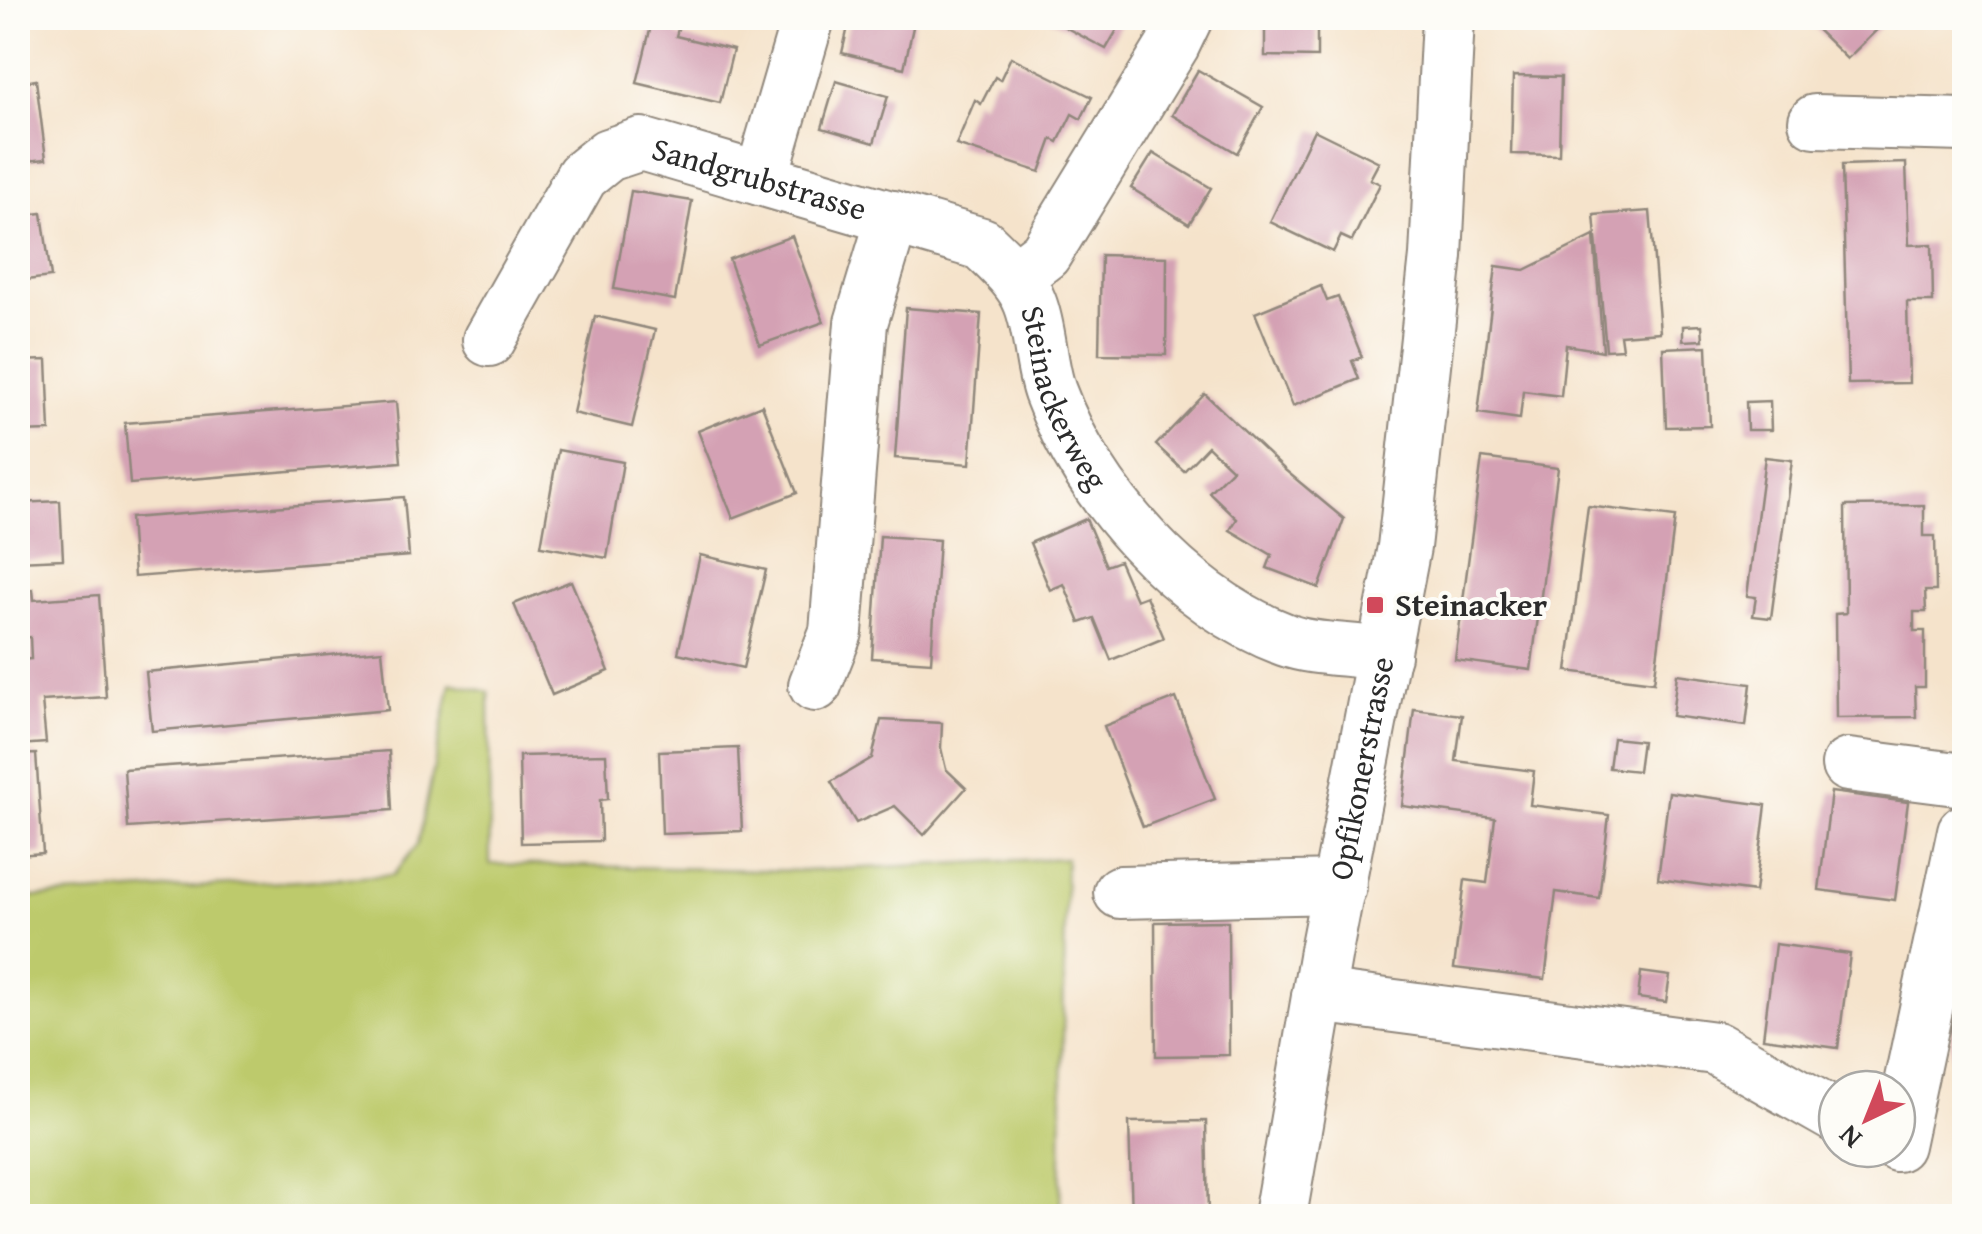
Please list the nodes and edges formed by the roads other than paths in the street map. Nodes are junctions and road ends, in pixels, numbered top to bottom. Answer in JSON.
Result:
{"nodes":[{"id":1,"x":808,"y":18,"type":"edge"},
{"id":2,"x":1186,"y":18,"type":"edge"},
{"id":3,"x":1448,"y":18,"type":"edge"},
{"id":4,"x":1816,"y":121,"type":"dead end"},
{"id":5,"x":1964,"y":125,"type":"edge"},
{"id":6,"x":762,"y":178,"type":"junction"},
{"id":7,"x":893,"y":217,"type":"junction"},
{"id":8,"x":1016,"y":277,"type":"junction"},
{"id":9,"x":489,"y":340,"type":"dead end"},
{"id":10,"x":1384,"y":655,"type":"junction"},
{"id":11,"x":814,"y":685,"type":"dead end"},
{"id":12,"x":1848,"y":765,"type":"dead end"},
{"id":13,"x":1964,"y":780,"type":"edge"},
{"id":14,"x":1964,"y":830,"type":"edge"},
{"id":15,"x":1340,"y":887,"type":"junction"},
{"id":16,"x":1120,"y":892,"type":"dead end"},
{"id":17,"x":1318,"y":996,"type":"junction"},
{"id":18,"x":1912,"y":1069,"type":"edge"},
{"id":19,"x":1817,"y":1106,"type":"edge"},
{"id":20,"x":1280,"y":1216,"type":"edge"}],
"edges":[{"from":1,"to":6,"type":"street"},
{"from":2,"to":8,"type":"street","name":"Steinackerweg"},
{"from":3,"to":10,"type":"street","name":"Opfikonerstrasse"},
{"from":4,"to":5,"type":"street"},
{"from":6,"to":7,"type":"street","name":"Sandgrubstrasse"},
{"from":6,"to":9,"type":"street","name":"Sandgrubstrasse"},
{"from":7,"to":8,"type":"street","name":"Sandgrubstrasse"},
{"from":7,"to":11,"type":"street","name":"Sandgrubstrasse"},
{"from":8,"to":10,"type":"street","name":"Steinackerweg"},
{"from":10,"to":15,"type":"street","name":"Opfikonerstrasse"},
{"from":12,"to":13,"type":"street"},
{"from":14,"to":18,"type":"street"},
{"from":15,"to":16,"type":"street"},
{"from":15,"to":17,"type":"street","name":"Opfikonerstrasse"},
{"from":17,"to":19,"type":"street"},
{"from":17,"to":20,"type":"street","name":"Opfikonerstrasse"}]}
